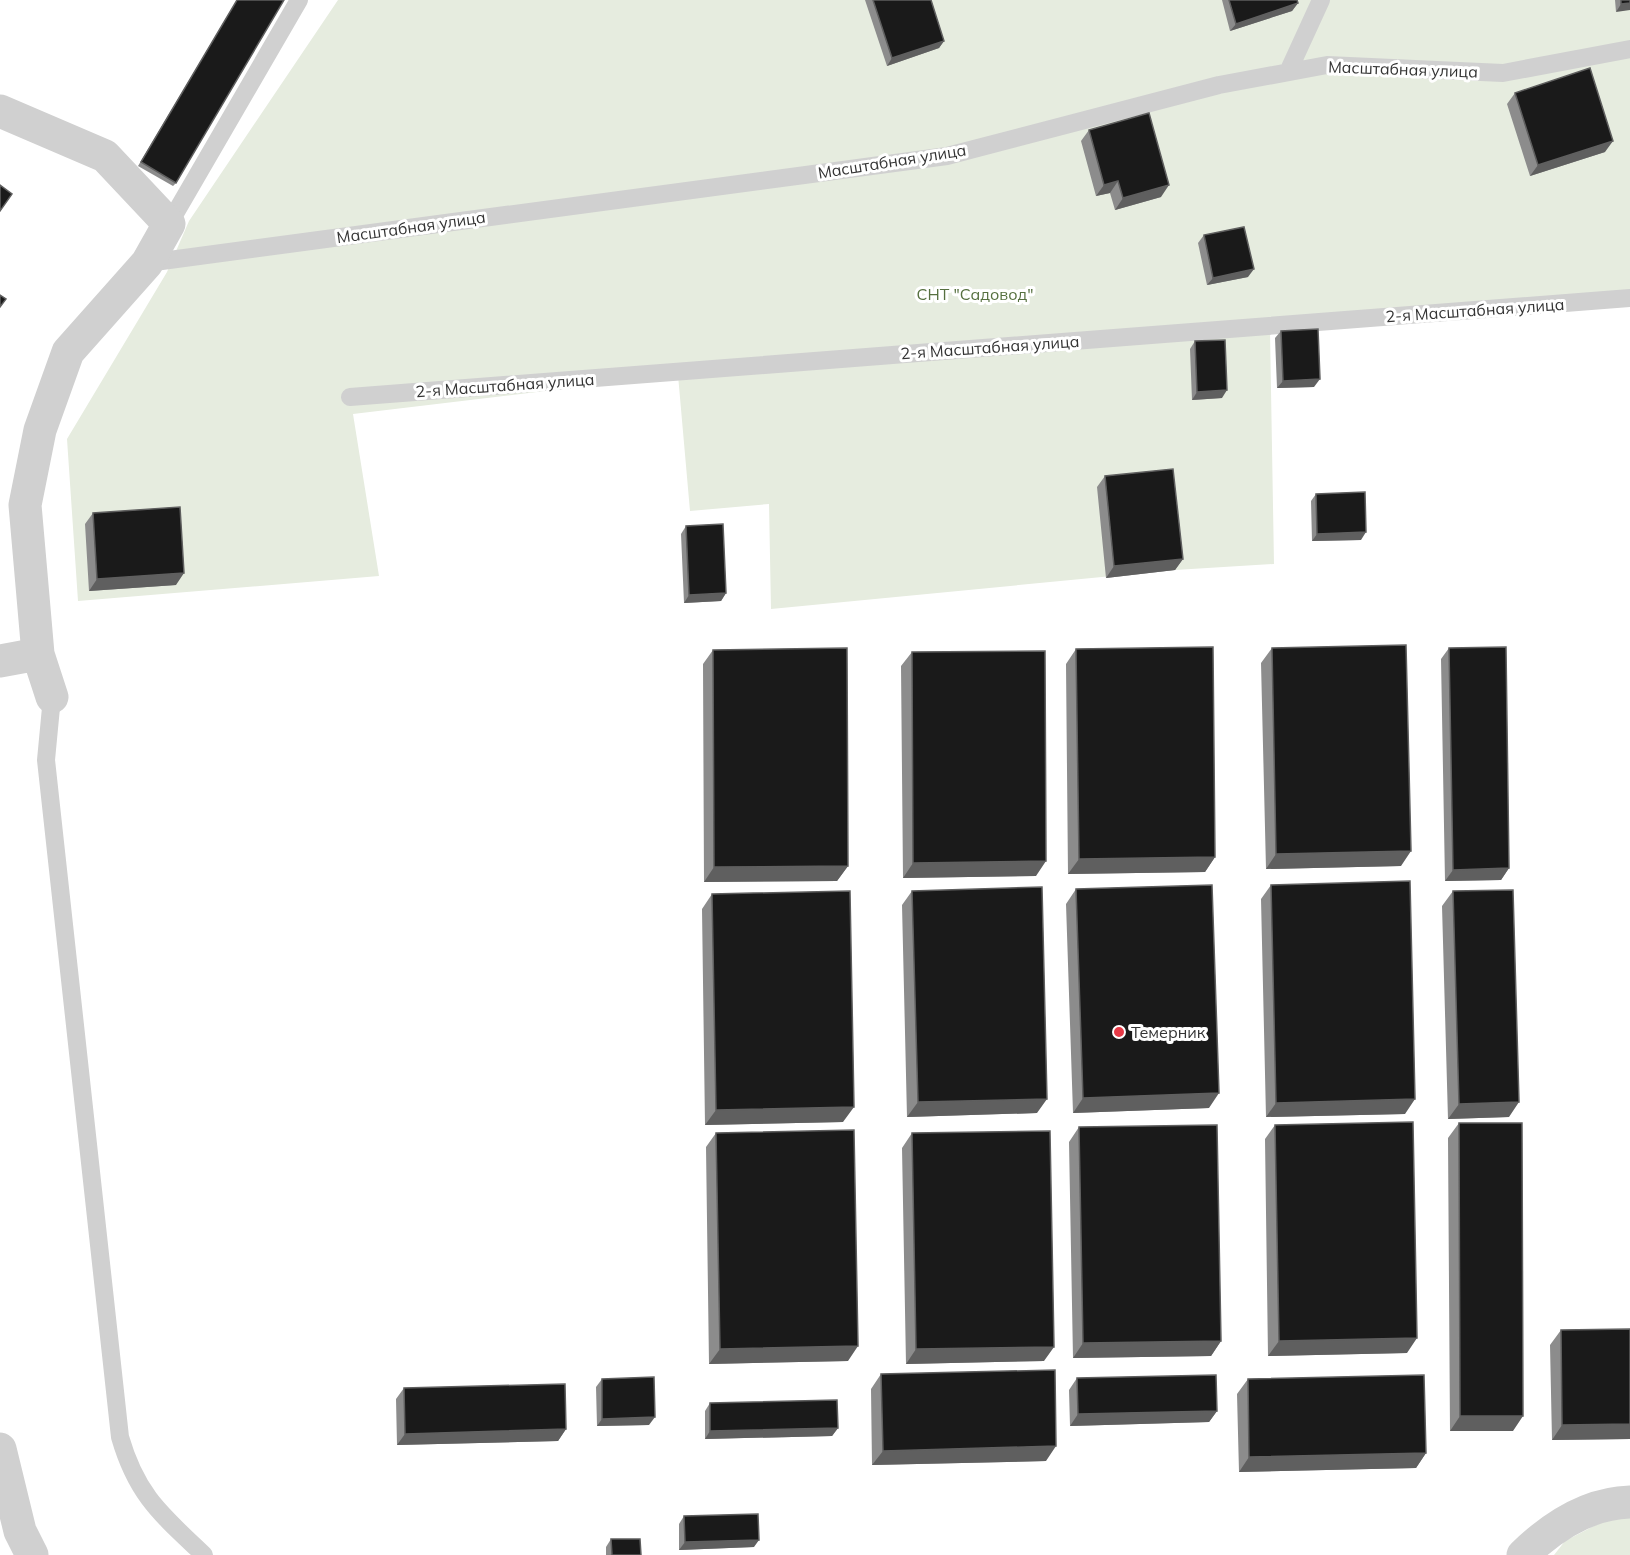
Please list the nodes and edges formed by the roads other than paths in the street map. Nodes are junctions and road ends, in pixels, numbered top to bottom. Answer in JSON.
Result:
{"nodes":[{"id":1,"x":299,"y":0,"type":"edge"},
{"id":2,"x":1321,"y":0,"type":"edge"},
{"id":3,"x":1630,"y":49,"type":"edge"},
{"id":4,"x":1288,"y":72,"type":"junction"},
{"id":5,"x":0,"y":111,"type":"edge"},
{"id":6,"x":169,"y":224,"type":"junction"},
{"id":7,"x":147,"y":263,"type":"junction"},
{"id":8,"x":1630,"y":298,"type":"edge"},
{"id":9,"x":350,"y":397,"type":"dead end"},
{"id":10,"x":38,"y":654,"type":"junction"},
{"id":11,"x":0,"y":661,"type":"edge"},
{"id":12,"x":51,"y":697,"type":"joint"},
{"id":13,"x":0,"y":1449,"type":"edge"},
{"id":14,"x":1630,"y":1502,"type":"edge"},
{"id":15,"x":1530,"y":1552,"type":"edge"},
{"id":16,"x":32,"y":1555,"type":"edge"},
{"id":17,"x":204,"y":1555,"type":"edge"}],
"edges":[{"from":1,"to":6,"type":"lane"},
{"from":2,"to":4,"type":"lane"},
{"from":3,"to":4,"type":"lane","name":"Масштабная улица"},
{"from":4,"to":7,"type":"lane","name":"Масштабная улица"},
{"from":5,"to":6,"type":"street"},
{"from":6,"to":7,"type":"street"},
{"from":7,"to":10,"type":"street"},
{"from":8,"to":9,"type":"lane","name":"2-я Масштабная улица"},
{"from":10,"to":11,"type":"street"},
{"from":10,"to":12,"type":"street"},
{"from":12,"to":17,"type":"lane"},
{"from":13,"to":16,"type":"street"},
{"from":14,"to":15,"type":"street"}]}
